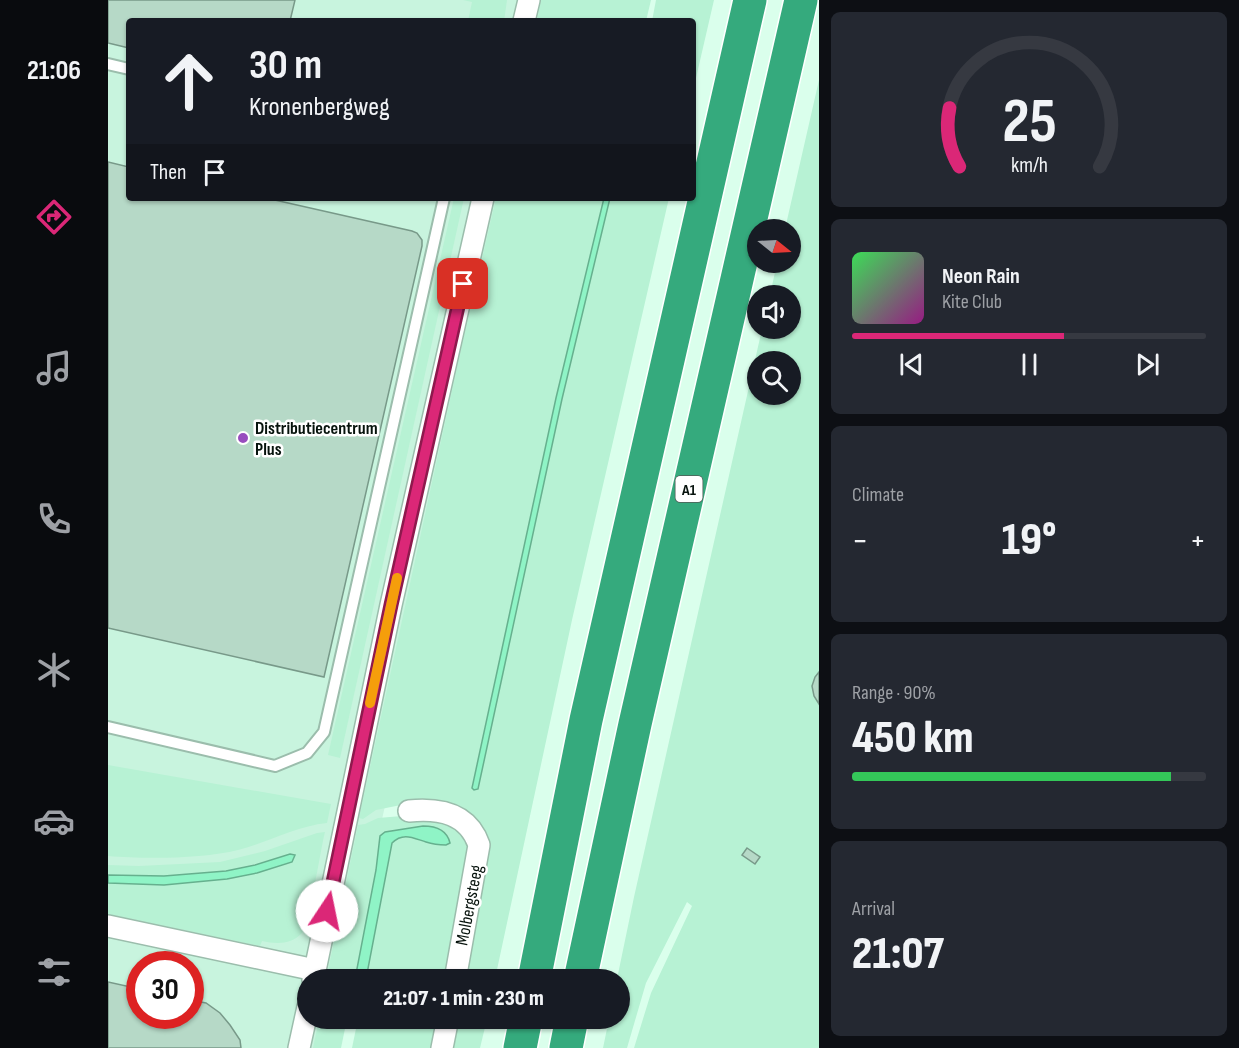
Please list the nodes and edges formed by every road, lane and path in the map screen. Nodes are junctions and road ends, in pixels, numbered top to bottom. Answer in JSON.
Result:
{"nodes":[{"id":1,"x":529,"y":0,"type":"edge"},
{"id":2,"x":750,"y":0,"type":"edge"},
{"id":3,"x":801,"y":0,"type":"edge"},
{"id":4,"x":525,"y":18,"type":"edge"},
{"id":5,"x":108,"y":64,"type":"edge"},
{"id":6,"x":126,"y":68,"type":"edge"},
{"id":7,"x":443,"y":201,"type":"edge"},
{"id":8,"x":482,"y":201,"type":"edge"},
{"id":9,"x":108,"y":727,"type":"edge"},
{"id":10,"x":409,"y":811,"type":"dead end"},
{"id":11,"x":108,"y":926,"type":"edge"},
{"id":12,"x":315,"y":969,"type":"edge"},
{"id":13,"x":457,"y":969,"type":"edge"},
{"id":14,"x":536,"y":969,"type":"edge"},
{"id":15,"x":582,"y":969,"type":"edge"},
{"id":16,"x":297,"y":971,"type":"edge"},
{"id":17,"x":303,"y":1029,"type":"edge"},
{"id":18,"x":446,"y":1029,"type":"edge"},
{"id":19,"x":524,"y":1029,"type":"edge"},
{"id":20,"x":570,"y":1029,"type":"edge"},
{"id":21,"x":299,"y":1048,"type":"edge"},
{"id":22,"x":442,"y":1048,"type":"edge"},
{"id":23,"x":520,"y":1048,"type":"edge"},
{"id":24,"x":566,"y":1048,"type":"edge"}],
"edges":[{"from":1,"to":4,"type":"street"},
{"from":2,"to":14,"type":"highway"},
{"from":3,"to":15,"type":"highway","number":"A1"},
{"from":5,"to":6,"type":"lane"},
{"from":7,"to":9,"type":"lane"},
{"from":8,"to":12,"type":"street"},
{"from":10,"to":13,"type":"street","name":"Molbergsteeg"},
{"from":11,"to":16,"type":"street"},
{"from":17,"to":21,"type":"street"},
{"from":18,"to":22,"type":"street"},
{"from":19,"to":23,"type":"highway"},
{"from":20,"to":24,"type":"highway"}]}
